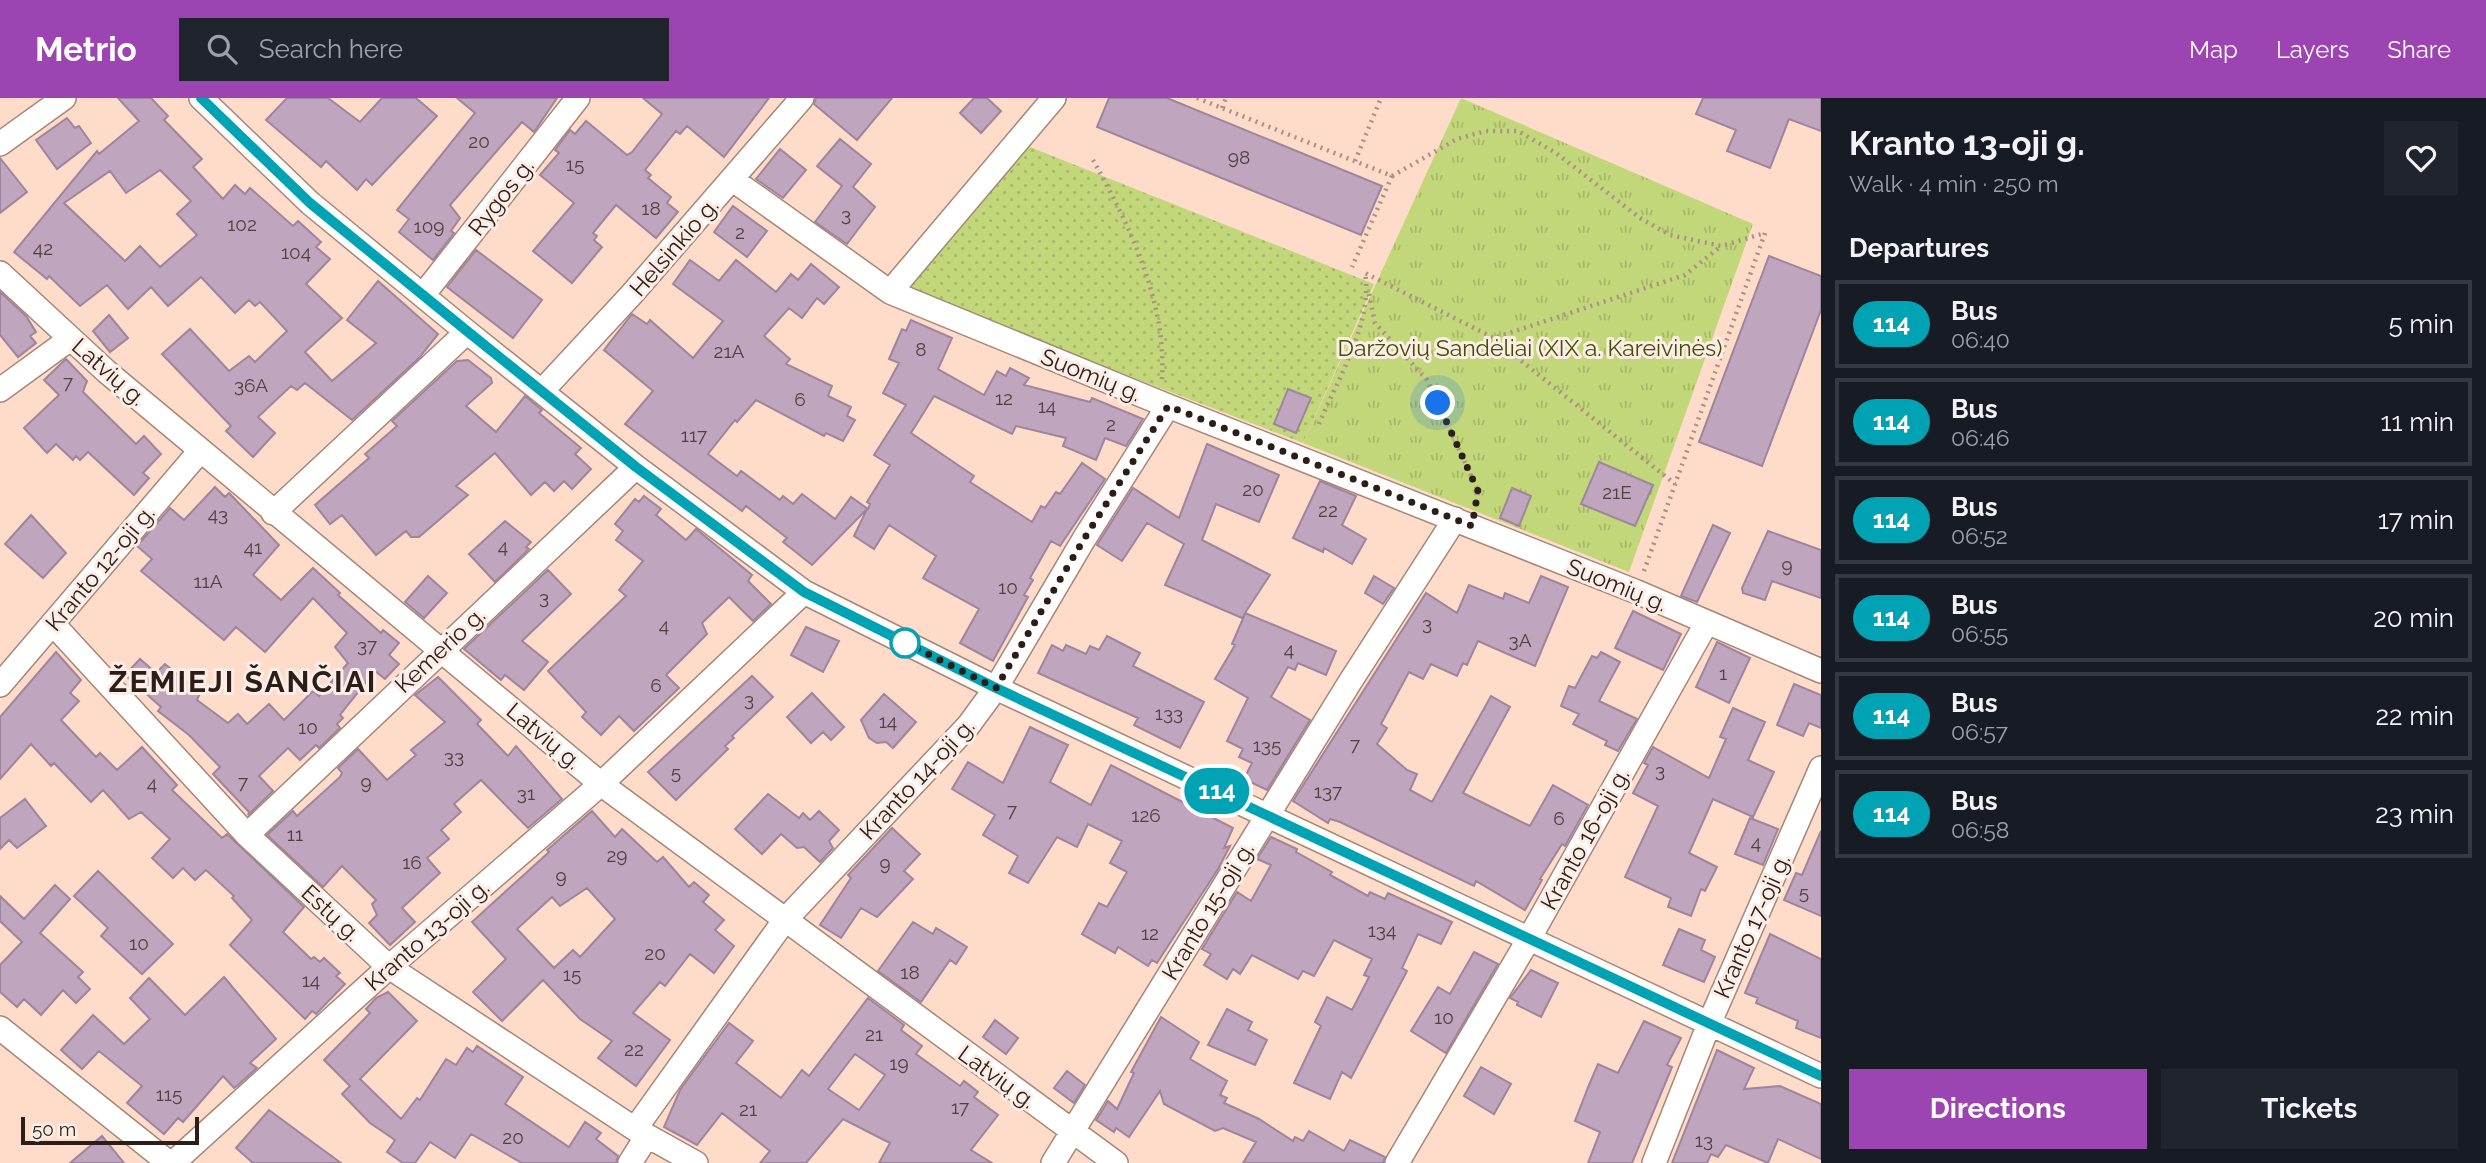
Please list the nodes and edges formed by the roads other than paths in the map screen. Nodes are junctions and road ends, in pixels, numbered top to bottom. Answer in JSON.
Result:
{"nodes":[{"id":1,"x":64,"y":98,"type":"edge"},
{"id":2,"x":201,"y":98,"type":"edge"},
{"id":3,"x":578,"y":98,"type":"edge"},
{"id":4,"x":802,"y":98,"type":"edge"},
{"id":5,"x":1054,"y":98,"type":"edge"},
{"id":6,"x":0,"y":144,"type":"edge"},
{"id":7,"x":733,"y":180,"type":"junction"},
{"id":8,"x":0,"y":273,"type":"edge"},
{"id":9,"x":890,"y":292,"type":"junction"},
{"id":10,"x":423,"y":295,"type":"junction"},
{"id":11,"x":467,"y":331,"type":"junction"},
{"id":12,"x":71,"y":339,"type":"junction"},
{"id":13,"x":0,"y":390,"type":"edge"},
{"id":14,"x":542,"y":391,"type":"junction"},
{"id":15,"x":1164,"y":405,"type":"junction"},
{"id":16,"x":200,"y":451,"type":"junction"},
{"id":17,"x":636,"y":467,"type":"junction"},
{"id":18,"x":273,"y":513,"type":"junction"},
{"id":19,"x":1464,"y":523,"type":"junction"},
{"id":20,"x":804,"y":592,"type":"junction"},
{"id":21,"x":1707,"y":622,"type":"junction"},
{"id":22,"x":52,"y":624,"type":"junction"},
{"id":23,"x":440,"y":649,"type":"junction"},
{"id":24,"x":1821,"y":671,"type":"edge"},
{"id":25,"x":0,"y":685,"type":"edge"},
{"id":26,"x":996,"y":688,"type":"junction"},
{"id":27,"x":1821,"y":768,"type":"edge"},
{"id":28,"x":601,"y":784,"type":"junction"},
{"id":29,"x":1267,"y":815,"type":"junction"},
{"id":30,"x":247,"y":835,"type":"junction"},
{"id":31,"x":784,"y":921,"type":"junction"},
{"id":32,"x":1530,"y":937,"type":"junction"},
{"id":33,"x":389,"y":967,"type":"junction"},
{"id":34,"x":1709,"y":1024,"type":"junction"},
{"id":35,"x":0,"y":1028,"type":"edge"},
{"id":36,"x":1821,"y":1076,"type":"edge"},
{"id":37,"x":641,"y":1133,"type":"junction"},
{"id":38,"x":1073,"y":1133,"type":"junction"},
{"id":39,"x":171,"y":1163,"type":"edge"},
{"id":40,"x":630,"y":1163,"type":"edge"},
{"id":41,"x":696,"y":1163,"type":"edge"},
{"id":42,"x":1053,"y":1163,"type":"edge"},
{"id":43,"x":1116,"y":1163,"type":"edge"},
{"id":44,"x":1397,"y":1163,"type":"edge"},
{"id":45,"x":1654,"y":1163,"type":"edge"}],
"edges":[{"from":1,"to":6,"type":"street"},
{"from":2,"to":10,"type":"street"},
{"from":3,"to":10,"type":"street","name":"Rygos g."},
{"from":4,"to":7,"type":"street","name":"Helsinkio g."},
{"from":5,"to":9,"type":"street"},
{"from":7,"to":9,"type":"street","name":"Suomių g."},
{"from":7,"to":14,"type":"street","name":"Helsinkio g."},
{"from":8,"to":12,"type":"street","name":"Latvių g."},
{"from":9,"to":15,"type":"street","name":"Suomių g."},
{"from":10,"to":11,"type":"street"},
{"from":11,"to":14,"type":"street"},
{"from":11,"to":18,"type":"street"},
{"from":12,"to":13,"type":"street"},
{"from":12,"to":16,"type":"street","name":"Latvių g."},
{"from":14,"to":17,"type":"street"},
{"from":15,"to":19,"type":"street","name":"Suomių g."},
{"from":15,"to":26,"type":"street","name":"Kranto 14-oji g."},
{"from":16,"to":18,"type":"street","name":"Latvių g."},
{"from":16,"to":22,"type":"street","name":"Kranto 12-oji g."},
{"from":17,"to":20,"type":"street"},
{"from":17,"to":23,"type":"street","name":"Kemerio g."},
{"from":18,"to":23,"type":"street","name":"Latvių g."},
{"from":19,"to":21,"type":"street","name":"Suomių g."},
{"from":19,"to":29,"type":"street","name":"Kranto 15-oji g."},
{"from":20,"to":26,"type":"street"},
{"from":20,"to":28,"type":"street","name":"Kranto 13-oji g."},
{"from":21,"to":24,"type":"street","name":"Suomių g."},
{"from":21,"to":32,"type":"street","name":"Kranto 16-oji g."},
{"from":22,"to":25,"type":"street","name":"Kranto 12-oji g."},
{"from":22,"to":30,"type":"street","name":"Estų g."},
{"from":23,"to":28,"type":"street","name":"Latvių g."},
{"from":23,"to":30,"type":"street","name":"Kemerio g."},
{"from":26,"to":29,"type":"street"},
{"from":26,"to":31,"type":"street","name":"Kranto 14-oji g."},
{"from":27,"to":34,"type":"street","name":"Kranto 17-oji g."},
{"from":28,"to":31,"type":"street","name":"Latvių g."},
{"from":28,"to":33,"type":"street","name":"Kranto 13-oji g."},
{"from":29,"to":32,"type":"street"},
{"from":29,"to":38,"type":"street","name":"Kranto 15-oji g."},
{"from":30,"to":33,"type":"street","name":"Estų g."},
{"from":31,"to":37,"type":"street","name":"Kranto 14-oji g."},
{"from":31,"to":38,"type":"street","name":"Latvių g."},
{"from":32,"to":34,"type":"street"},
{"from":32,"to":44,"type":"street","name":"Kranto 16-oji g."},
{"from":33,"to":37,"type":"street","name":"Estų g."},
{"from":33,"to":39,"type":"street","name":"Kranto 13-oji g."},
{"from":34,"to":36,"type":"street"},
{"from":34,"to":45,"type":"street","name":"Kranto 17-oji g."},
{"from":35,"to":39,"type":"street"},
{"from":37,"to":40,"type":"street","name":"Kranto 14-oji g."},
{"from":37,"to":41,"type":"street","name":"Estų g."},
{"from":38,"to":42,"type":"street","name":"Kranto 15-oji g."},
{"from":38,"to":43,"type":"street","name":"Latvių g."}]}
